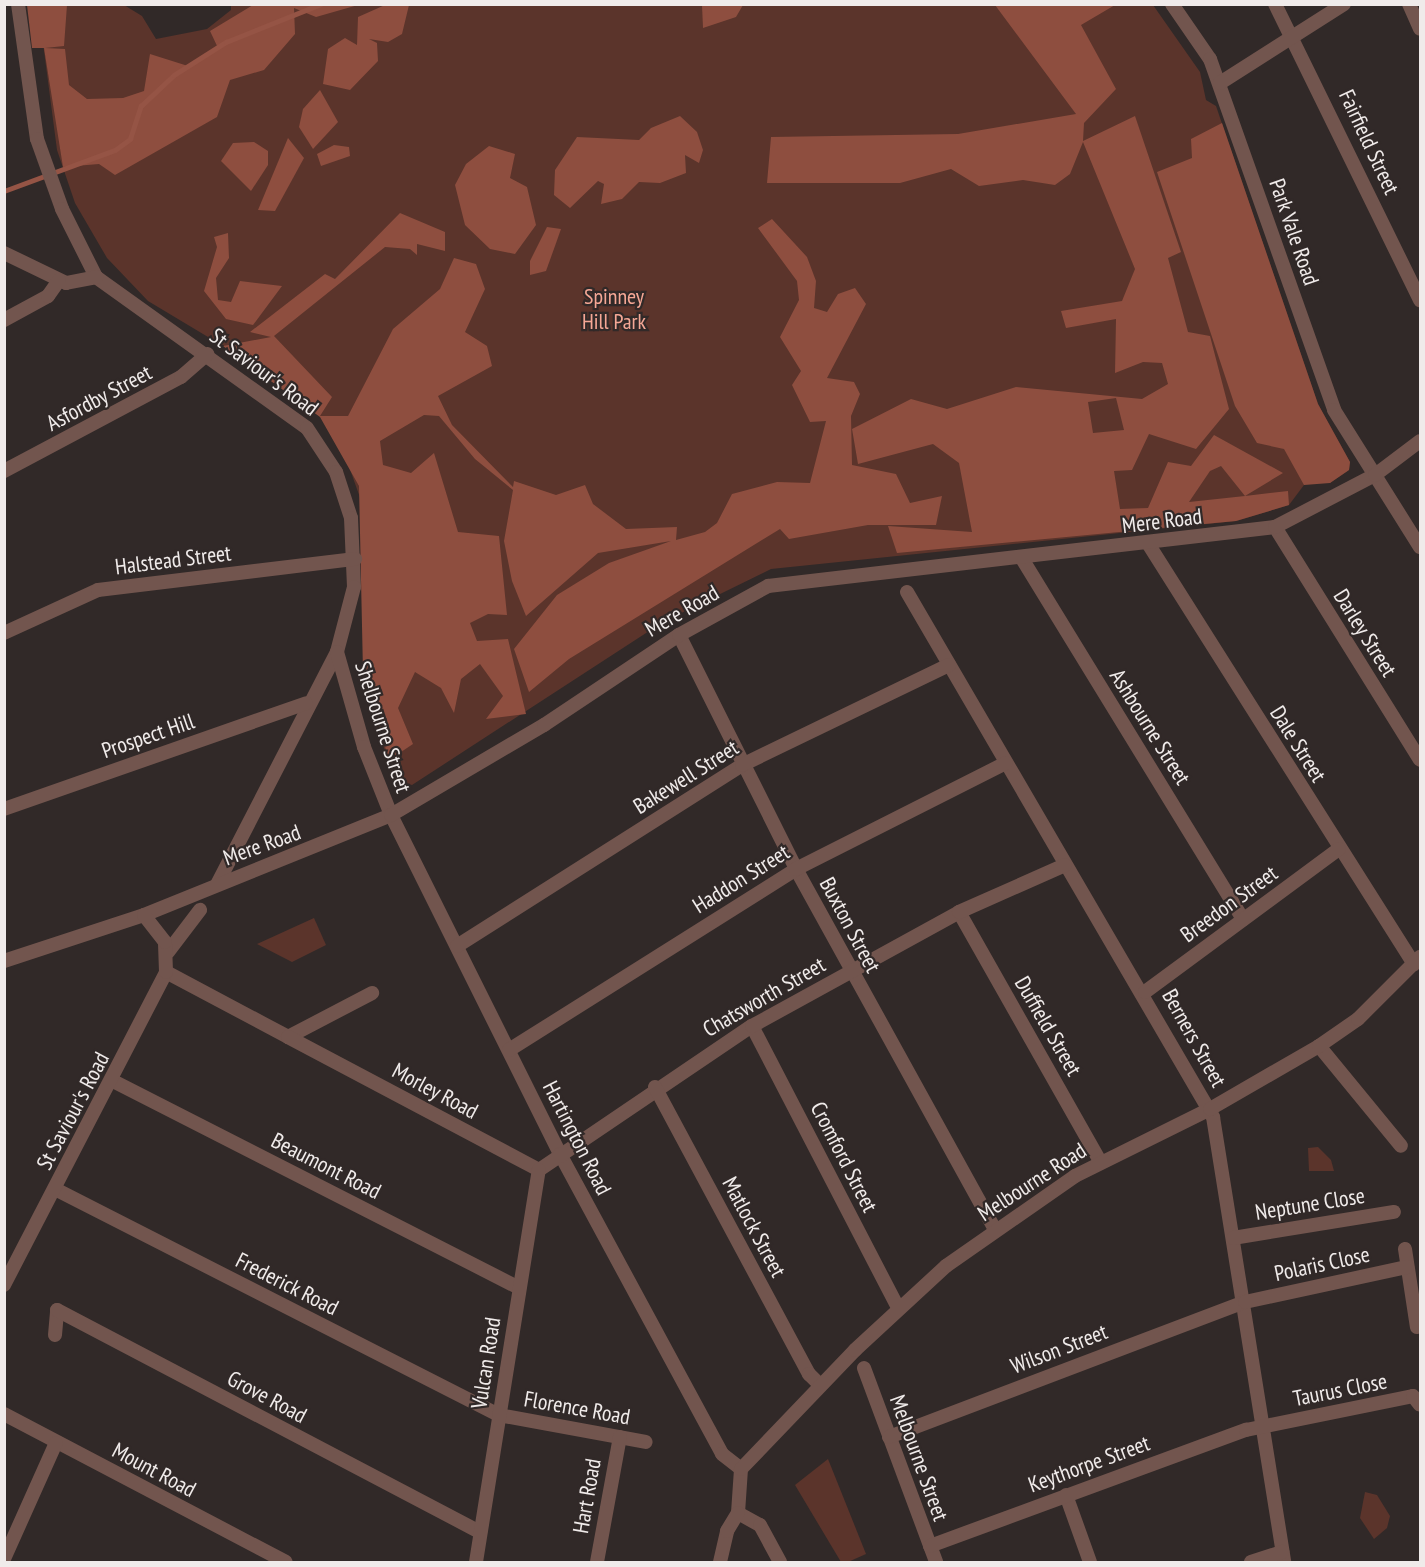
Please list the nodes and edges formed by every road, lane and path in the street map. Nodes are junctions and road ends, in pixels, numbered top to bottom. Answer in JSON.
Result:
{"nodes":[{"id":1,"x":18,"y":4,"type":"edge"},
{"id":2,"x":1172,"y":4,"type":"edge"},
{"id":3,"x":1275,"y":4,"type":"edge"},
{"id":4,"x":1344,"y":4,"type":"edge"},
{"id":5,"x":1409,"y":4,"type":"edge"},
{"id":6,"x":1420,"y":29,"type":"edge"},
{"id":7,"x":1294,"y":35,"type":"junction"},
{"id":8,"x":1220,"y":83,"type":"junction"},
{"id":9,"x":4,"y":253,"type":"edge"},
{"id":10,"x":96,"y":277,"type":"junction"},
{"id":11,"x":59,"y":280,"type":"junction"},
{"id":12,"x":1420,"y":300,"type":"edge"},
{"id":13,"x":4,"y":320,"type":"edge"},
{"id":14,"x":207,"y":354,"type":"junction"},
{"id":15,"x":1420,"y":441,"type":"edge"},
{"id":16,"x":4,"y":471,"type":"edge"},
{"id":17,"x":1375,"y":475,"type":"junction"},
{"id":18,"x":1275,"y":527,"type":"junction"},
{"id":19,"x":1149,"y":545,"type":"junction"},
{"id":20,"x":1420,"y":547,"type":"edge"},
{"id":21,"x":1021,"y":557,"type":"junction"},
{"id":22,"x":355,"y":559,"type":"junction"},
{"id":23,"x":907,"y":592,"type":"dead end"},
{"id":24,"x":4,"y":633,"type":"edge"},
{"id":25,"x":679,"y":635,"type":"junction"},
{"id":26,"x":336,"y":652,"type":"junction"},
{"id":27,"x":949,"y":665,"type":"junction"},
{"id":28,"x":306,"y":703,"type":"junction"},
{"id":29,"x":1420,"y":760,"type":"edge"},
{"id":30,"x":1006,"y":763,"type":"junction"},
{"id":31,"x":742,"y":765,"type":"junction"},
{"id":32,"x":4,"y":809,"type":"edge"},
{"id":33,"x":391,"y":815,"type":"junction"},
{"id":34,"x":1339,"y":849,"type":"junction"},
{"id":35,"x":1065,"y":865,"type":"junction"},
{"id":36,"x":796,"y":869,"type":"junction"},
{"id":37,"x":217,"y":884,"type":"junction"},
{"id":38,"x":200,"y":910,"type":"dead end"},
{"id":39,"x":959,"y":912,"type":"junction"},
{"id":40,"x":144,"y":915,"type":"junction"},
{"id":41,"x":1243,"y":919,"type":"junction"},
{"id":42,"x":457,"y":946,"type":"junction"},
{"id":43,"x":168,"y":952,"type":"junction"},
{"id":44,"x":4,"y":961,"type":"edge"},
{"id":45,"x":1417,"y":961,"type":"edge"},
{"id":46,"x":850,"y":970,"type":"junction"},
{"id":47,"x":166,"y":972,"type":"junction"},
{"id":48,"x":1145,"y":992,"type":"junction"},
{"id":49,"x":372,"y":993,"type":"dead end"},
{"id":50,"x":752,"y":1026,"type":"junction"},
{"id":51,"x":288,"y":1037,"type":"junction"},
{"id":52,"x":1319,"y":1046,"type":"junction"},
{"id":53,"x":509,"y":1050,"type":"junction"},
{"id":54,"x":113,"y":1081,"type":"junction"},
{"id":55,"x":655,"y":1087,"type":"junction"},
{"id":56,"x":1210,"y":1109,"type":"junction"},
{"id":57,"x":1401,"y":1146,"type":"dead end"},
{"id":58,"x":560,"y":1154,"type":"junction"},
{"id":59,"x":1100,"y":1161,"type":"junction"},
{"id":60,"x":539,"y":1170,"type":"junction"},
{"id":61,"x":55,"y":1189,"type":"junction"},
{"id":62,"x":1394,"y":1212,"type":"dead end"},
{"id":63,"x":995,"y":1229,"type":"junction"},
{"id":64,"x":1233,"y":1238,"type":"junction"},
{"id":65,"x":1405,"y":1249,"type":"dead end"},
{"id":66,"x":1407,"y":1267,"type":"junction"},
{"id":67,"x":4,"y":1285,"type":"edge"},
{"id":68,"x":519,"y":1288,"type":"junction"},
{"id":69,"x":1245,"y":1302,"type":"junction"},
{"id":70,"x":898,"y":1308,"type":"junction"},
{"id":71,"x":1417,"y":1327,"type":"dead end"},
{"id":72,"x":55,"y":1335,"type":"dead end"},
{"id":73,"x":864,"y":1368,"type":"dead end"},
{"id":74,"x":820,"y":1385,"type":"junction"},
{"id":75,"x":1420,"y":1406,"type":"edge"},
{"id":76,"x":4,"y":1414,"type":"edge"},
{"id":77,"x":499,"y":1415,"type":"junction"},
{"id":78,"x":1264,"y":1426,"type":"junction"},
{"id":79,"x":620,"y":1437,"type":"junction"},
{"id":80,"x":889,"y":1437,"type":"junction"},
{"id":81,"x":646,"y":1442,"type":"dead end"},
{"id":82,"x":56,"y":1443,"type":"junction"},
{"id":83,"x":741,"y":1469,"type":"junction"},
{"id":84,"x":1066,"y":1495,"type":"junction"},
{"id":85,"x":738,"y":1513,"type":"junction"},
{"id":86,"x":480,"y":1532,"type":"junction"},
{"id":87,"x":930,"y":1546,"type":"junction"},
{"id":88,"x":1283,"y":1557,"type":"edge"},
{"id":89,"x":4,"y":1559,"type":"edge"},
{"id":90,"x":286,"y":1563,"type":"edge"},
{"id":91,"x":476,"y":1563,"type":"edge"},
{"id":92,"x":597,"y":1563,"type":"edge"},
{"id":93,"x":720,"y":1563,"type":"edge"},
{"id":94,"x":780,"y":1563,"type":"edge"},
{"id":95,"x":936,"y":1563,"type":"edge"},
{"id":96,"x":1090,"y":1563,"type":"edge"},
{"id":97,"x":1251,"y":1563,"type":"edge"}],
"edges":[{"from":1,"to":10,"type":"street","name":"St Saviour's Road"},
{"from":2,"to":8,"type":"street","name":"Park Vale Road"},
{"from":3,"to":7,"type":"street","name":"Fairfield Street"},
{"from":4,"to":7,"type":"street"},
{"from":5,"to":6,"type":"street"},
{"from":7,"to":8,"type":"street"},
{"from":7,"to":12,"type":"street","name":"Fairfield Street"},
{"from":8,"to":17,"type":"street","name":"Park Vale Road"},
{"from":9,"to":11,"type":"street"},
{"from":10,"to":11,"type":"street"},
{"from":10,"to":14,"type":"street","name":"St Saviour's Road"},
{"from":11,"to":13,"type":"street"},
{"from":14,"to":16,"type":"street","name":"Asfordby Street"},
{"from":14,"to":22,"type":"street","name":"St Saviour's Road"},
{"from":15,"to":17,"type":"street","name":"Mere Road"},
{"from":17,"to":18,"type":"street","name":"Mere Road"},
{"from":17,"to":20,"type":"street","name":"Park Vale Road"},
{"from":18,"to":19,"type":"street","name":"Mere Road"},
{"from":18,"to":29,"type":"street","name":"Darley Street"},
{"from":19,"to":21,"type":"street","name":"Mere Road"},
{"from":19,"to":34,"type":"street","name":"Dale Street"},
{"from":21,"to":25,"type":"street","name":"Mere Road"},
{"from":21,"to":41,"type":"street","name":"Ashbourne Street"},
{"from":22,"to":24,"type":"street","name":"Halstead Street"},
{"from":22,"to":26,"type":"street","name":"St Saviour's Road"},
{"from":23,"to":27,"type":"street","name":"Berners Street"},
{"from":25,"to":31,"type":"street","name":"Buxton Street"},
{"from":25,"to":33,"type":"street","name":"Mere Road"},
{"from":26,"to":28,"type":"street","name":"St Saviour's Road"},
{"from":26,"to":33,"type":"street","name":"Shelbourne Street"},
{"from":27,"to":30,"type":"street","name":"Berners Street"},
{"from":27,"to":31,"type":"street","name":"Bakewell Street"},
{"from":28,"to":32,"type":"street","name":"Prospect Hill"},
{"from":28,"to":37,"type":"street","name":"St Saviour's Road"},
{"from":30,"to":35,"type":"street","name":"Berners Street"},
{"from":30,"to":36,"type":"street","name":"Haddon Street"},
{"from":31,"to":36,"type":"street","name":"Buxton Street"},
{"from":31,"to":42,"type":"street","name":"Bakewell Street"},
{"from":33,"to":37,"type":"street","name":"Mere Road"},
{"from":33,"to":42,"type":"street","name":"Hartington Road"},
{"from":34,"to":41,"type":"street","name":"Breedon Street"},
{"from":34,"to":45,"type":"street","name":"Dale Street"},
{"from":35,"to":39,"type":"street","name":"Chatsworth Street"},
{"from":35,"to":48,"type":"street","name":"Berners Street"},
{"from":36,"to":46,"type":"street","name":"Buxton Street"},
{"from":36,"to":53,"type":"street","name":"Haddon Street"},
{"from":37,"to":40,"type":"street","name":"Mere Road"},
{"from":38,"to":43,"type":"street"},
{"from":39,"to":46,"type":"street","name":"Chatsworth Street"},
{"from":39,"to":59,"type":"street","name":"Duffield Street"},
{"from":40,"to":43,"type":"street"},
{"from":40,"to":44,"type":"street","name":"Mere Road"},
{"from":41,"to":48,"type":"street","name":"Breedon Street"},
{"from":42,"to":53,"type":"street","name":"Hartington Road"},
{"from":43,"to":47,"type":"street","name":"St Saviour's Road"},
{"from":45,"to":52,"type":"street","name":"Melbourne Road"},
{"from":46,"to":50,"type":"street","name":"Chatsworth Street"},
{"from":46,"to":63,"type":"street","name":"Buxton Street"},
{"from":47,"to":51,"type":"street","name":"Morley Road"},
{"from":47,"to":54,"type":"street","name":"St Saviour's Road"},
{"from":48,"to":56,"type":"street","name":"Berners Street"},
{"from":49,"to":51,"type":"street"},
{"from":50,"to":55,"type":"street","name":"Chatsworth Street"},
{"from":50,"to":70,"type":"street","name":"Cromford Street"},
{"from":51,"to":60,"type":"street","name":"Morley Road"},
{"from":52,"to":56,"type":"street","name":"Melbourne Road"},
{"from":52,"to":57,"type":"street"},
{"from":53,"to":58,"type":"street","name":"Hartington Road"},
{"from":54,"to":61,"type":"street","name":"St Saviour's Road"},
{"from":54,"to":68,"type":"street","name":"Beaumont Road"},
{"from":55,"to":58,"type":"street","name":"Chatsworth Street"},
{"from":55,"to":74,"type":"street","name":"Matlock Street"},
{"from":56,"to":59,"type":"street","name":"Melbourne Road"},
{"from":56,"to":64,"type":"street","name":"Berners Street"},
{"from":58,"to":60,"type":"street"},
{"from":58,"to":83,"type":"street","name":"Hartington Road"},
{"from":59,"to":63,"type":"street","name":"Melbourne Road"},
{"from":60,"to":68,"type":"street","name":"Vulcan Road"},
{"from":61,"to":67,"type":"street","name":"St Saviour's Road"},
{"from":61,"to":77,"type":"street","name":"Frederick Road"},
{"from":62,"to":64,"type":"street","name":"Neptune Close"},
{"from":63,"to":70,"type":"street","name":"Melbourne Road"},
{"from":64,"to":69,"type":"street","name":"Berners Street"},
{"from":65,"to":66,"type":"street"},
{"from":66,"to":69,"type":"street","name":"Polaris Close"},
{"from":66,"to":71,"type":"street"},
{"from":68,"to":77,"type":"street","name":"Vulcan Road"},
{"from":69,"to":78,"type":"street","name":"Berners Street"},
{"from":69,"to":80,"type":"street","name":"Wilson Street"},
{"from":70,"to":74,"type":"street","name":"Melbourne Road"},
{"from":72,"to":86,"type":"street","name":"Grove Road"},
{"from":73,"to":80,"type":"street","name":"Melbourne Street"},
{"from":74,"to":83,"type":"street","name":"Melbourne Road"},
{"from":75,"to":78,"type":"street","name":"Taurus Close"},
{"from":76,"to":82,"type":"street","name":"Mount Road"},
{"from":77,"to":79,"type":"street","name":"Florence Road"},
{"from":77,"to":86,"type":"street","name":"Vulcan Road"},
{"from":78,"to":84,"type":"street","name":"Keythorpe Street"},
{"from":78,"to":88,"type":"street","name":"Berners Street"},
{"from":79,"to":81,"type":"street","name":"Florence Road"},
{"from":79,"to":92,"type":"street","name":"Hart Road"},
{"from":80,"to":87,"type":"street","name":"Melbourne Street"},
{"from":82,"to":89,"type":"street"},
{"from":82,"to":90,"type":"street","name":"Mount Road"},
{"from":83,"to":85,"type":"street"},
{"from":84,"to":87,"type":"street","name":"Keythorpe Street"},
{"from":84,"to":96,"type":"street"},
{"from":85,"to":93,"type":"street"},
{"from":85,"to":94,"type":"street"},
{"from":86,"to":91,"type":"street","name":"Vulcan Road"},
{"from":87,"to":95,"type":"street","name":"Melbourne Street"},
{"from":88,"to":97,"type":"street"}]}
